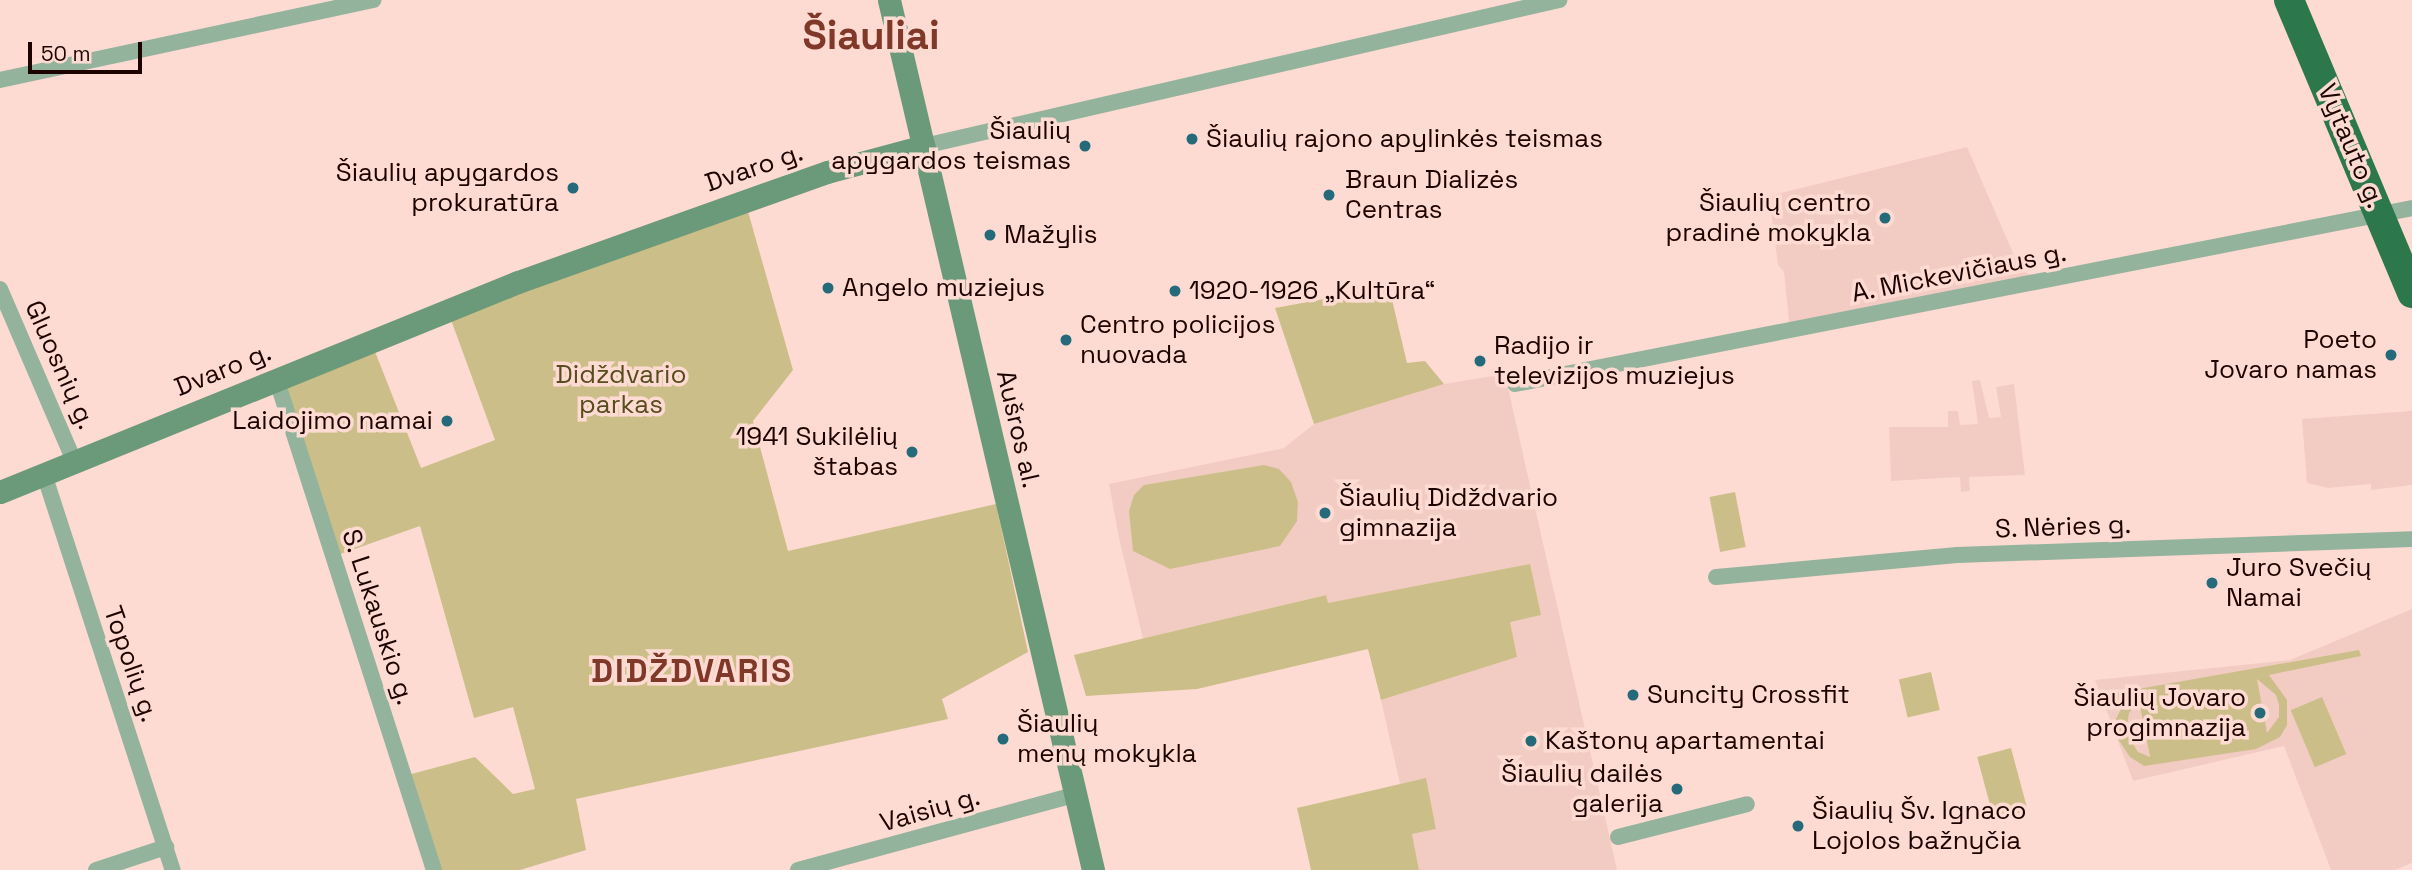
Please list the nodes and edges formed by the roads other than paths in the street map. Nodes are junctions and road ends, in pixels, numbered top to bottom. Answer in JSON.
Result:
{"nodes":[{"id":1,"x":374,"y":0,"type":"edge"},
{"id":2,"x":889,"y":0,"type":"edge"},
{"id":3,"x":1559,"y":0,"type":"edge"},
{"id":4,"x":2290,"y":0,"type":"edge"},
{"id":5,"x":0,"y":80,"type":"edge"},
{"id":6,"x":924,"y":146,"type":"junction"},
{"id":7,"x":2412,"y":208,"type":"edge"},
{"id":8,"x":2380,"y":215,"type":"junction"},
{"id":9,"x":0,"y":289,"type":"edge"},
{"id":10,"x":2412,"y":293,"type":"edge"},
{"id":11,"x":276,"y":379,"type":"junction"},
{"id":12,"x":1515,"y":384,"type":"dead end"},
{"id":13,"x":74,"y":461,"type":"junction"},
{"id":14,"x":44,"y":474,"type":"junction"},
{"id":15,"x":0,"y":492,"type":"edge"},
{"id":16,"x":2412,"y":539,"type":"edge"},
{"id":17,"x":1716,"y":577,"type":"dead end"},
{"id":18,"x":1074,"y":795,"type":"junction"},
{"id":19,"x":1747,"y":804,"type":"dead end"},
{"id":20,"x":1618,"y":837,"type":"dead end"},
{"id":21,"x":166,"y":847,"type":"junction"},
{"id":22,"x":96,"y":870,"type":"edge"},
{"id":23,"x":173,"y":870,"type":"edge"},
{"id":24,"x":434,"y":870,"type":"edge"},
{"id":25,"x":799,"y":870,"type":"edge"},
{"id":26,"x":1093,"y":870,"type":"edge"}],
"edges":[{"from":1,"to":5,"type":"street"},
{"from":2,"to":6,"type":"main road","name":"Aušros al."},
{"from":3,"to":6,"type":"street","name":"Dvaro g."},
{"from":4,"to":8,"type":"highway","name":"Vytauto g."},
{"from":6,"to":11,"type":"main road","name":"Dvaro g."},
{"from":6,"to":18,"type":"main road","name":"Aušros al."},
{"from":7,"to":8,"type":"street","name":"A. Mickevičiaus g."},
{"from":8,"to":10,"type":"highway","name":"Vytauto g."},
{"from":8,"to":12,"type":"street","name":"A. Mickevičiaus g."},
{"from":9,"to":13,"type":"street","name":"Gluosnių g."},
{"from":11,"to":13,"type":"main road","name":"Dvaro g."},
{"from":11,"to":24,"type":"street","name":"S. Lukauskio g."},
{"from":13,"to":14,"type":"main road","name":"Dvaro g."},
{"from":14,"to":15,"type":"main road","name":"Dvaro g."},
{"from":14,"to":21,"type":"street","name":"Topolių g."},
{"from":16,"to":17,"type":"street","name":"S. Nėries g."},
{"from":18,"to":25,"type":"street","name":"Vaisių g."},
{"from":18,"to":26,"type":"main road","name":"Aušros al."},
{"from":19,"to":20,"type":"street"},
{"from":21,"to":22,"type":"street"},
{"from":21,"to":23,"type":"street","name":"Topolių g."}]}
